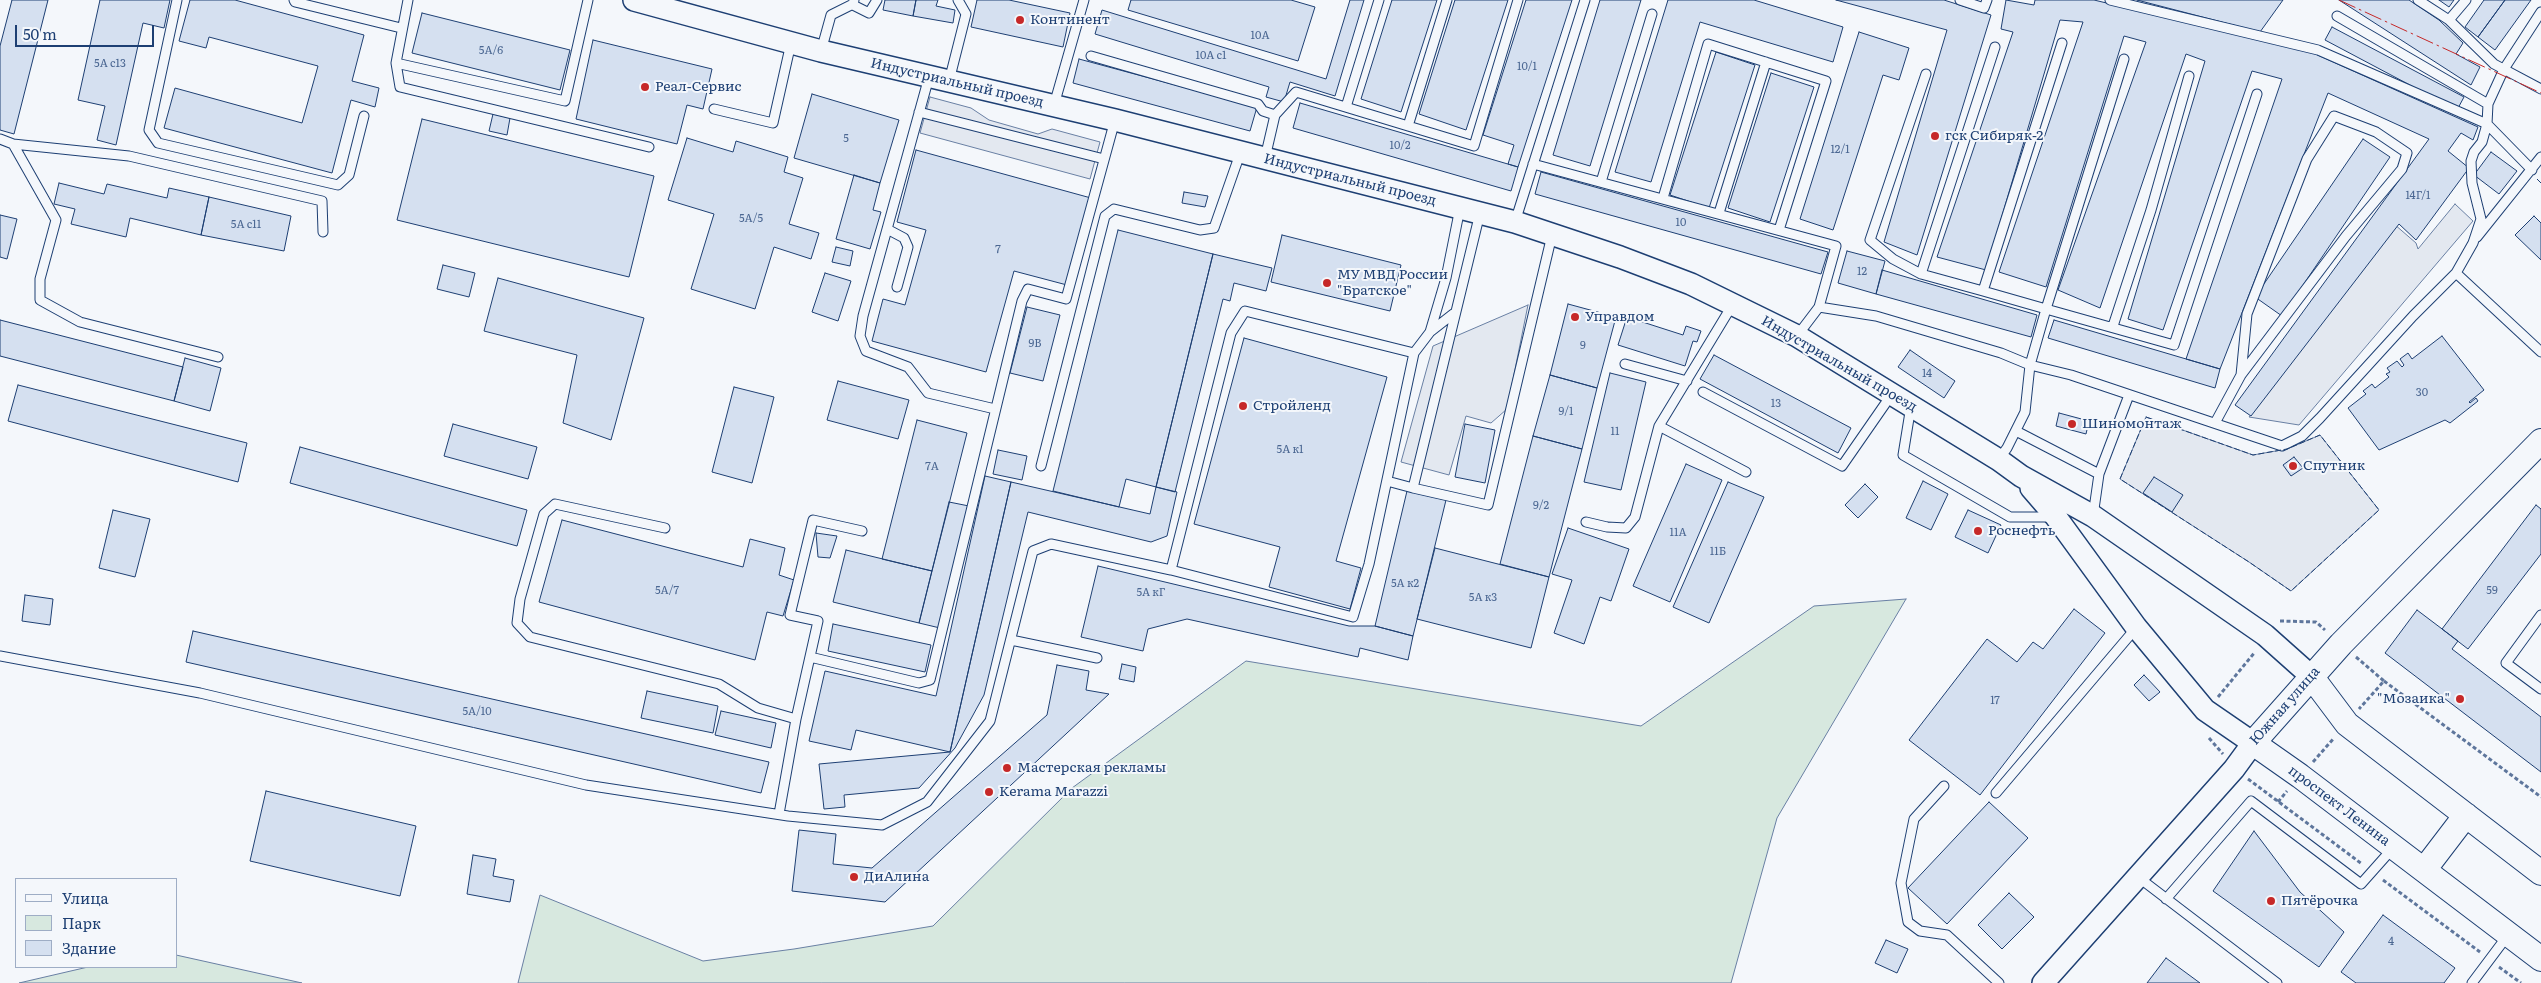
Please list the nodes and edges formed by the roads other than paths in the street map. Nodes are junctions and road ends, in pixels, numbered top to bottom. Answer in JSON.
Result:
{"nodes":[{"id":1,"x":177,"y":0,"type":"edge"},
{"id":2,"x":294,"y":0,"type":"edge"},
{"id":3,"x":408,"y":0,"type":"edge"},
{"id":4,"x":588,"y":0,"type":"edge"},
{"id":5,"x":634,"y":0,"type":"edge"},
{"id":6,"x":877,"y":0,"type":"edge"},
{"id":7,"x":958,"y":0,"type":"edge"},
{"id":8,"x":1084,"y":0,"type":"edge"},
{"id":9,"x":1379,"y":0,"type":"edge"},
{"id":10,"x":1447,"y":0,"type":"edge"},
{"id":11,"x":1518,"y":0,"type":"edge"},
{"id":12,"x":1585,"y":0,"type":"edge"},
{"id":13,"x":1960,"y":0,"type":"edge"},
{"id":14,"x":1987,"y":0,"type":"edge"},
{"id":15,"x":2110,"y":0,"type":"edge"},
{"id":16,"x":2418,"y":0,"type":"edge"},
{"id":17,"x":2466,"y":0,"type":"edge"},
{"id":18,"x":853,"y":2,"type":"edge"},
{"id":19,"x":1652,"y":14,"type":"dead end"},
{"id":20,"x":2337,"y":16,"type":"dead end"},
{"id":21,"x":2540,"y":16,"type":"edge"},
{"id":22,"x":2449,"y":20,"type":"junction"},
{"id":23,"x":401,"y":28,"type":"junction"},
{"id":24,"x":791,"y":43,"type":"junction"},
{"id":25,"x":2062,"y":43,"type":"dead end"},
{"id":26,"x":1995,"y":48,"type":"dead end"},
{"id":27,"x":821,"y":51,"type":"junction"},
{"id":28,"x":1091,"y":56,"type":"dead end"},
{"id":29,"x":2124,"y":59,"type":"dead end"},
{"id":30,"x":1766,"y":62,"type":"junction"},
{"id":31,"x":396,"y":63,"type":"junction"},
{"id":32,"x":2504,"y":69,"type":"junction"},
{"id":33,"x":1926,"y":74,"type":"dead end"},
{"id":34,"x":2189,"y":76,"type":"dead end"},
{"id":35,"x":939,"y":79,"type":"junction"},
{"id":36,"x":2541,"y":89,"type":"edge"},
{"id":37,"x":2257,"y":94,"type":"dead end"},
{"id":38,"x":2488,"y":104,"type":"junction"},
{"id":39,"x":1054,"y":105,"type":"junction"},
{"id":40,"x":1346,"y":107,"type":"junction"},
{"id":41,"x":714,"y":108,"type":"dead end"},
{"id":42,"x":919,"y":112,"type":"junction"},
{"id":43,"x":1275,"y":114,"type":"junction"},
{"id":44,"x":364,"y":116,"type":"dead end"},
{"id":45,"x":1115,"y":120,"type":"junction"},
{"id":46,"x":2487,"y":124,"type":"junction"},
{"id":47,"x":1408,"y":126,"type":"junction"},
{"id":48,"x":0,"y":139,"type":"edge"},
{"id":49,"x":13,"y":144,"type":"junction"},
{"id":50,"x":649,"y":147,"type":"dead end"},
{"id":51,"x":1241,"y":151,"type":"junction"},
{"id":52,"x":2541,"y":157,"type":"edge"},
{"id":53,"x":1264,"y":158,"type":"junction"},
{"id":54,"x":1104,"y":159,"type":"junction"},
{"id":55,"x":1533,"y":164,"type":"junction"},
{"id":56,"x":2532,"y":170,"type":"junction"},
{"id":57,"x":1601,"y":182,"type":"junction"},
{"id":58,"x":1663,"y":198,"type":"junction"},
{"id":59,"x":1470,"y":210,"type":"junction"},
{"id":60,"x":1718,"y":213,"type":"junction"},
{"id":61,"x":1515,"y":222,"type":"junction"},
{"id":62,"x":887,"y":229,"type":"junction"},
{"id":63,"x":1779,"y":230,"type":"junction"},
{"id":64,"x":323,"y":232,"type":"dead end"},
{"id":65,"x":1552,"y":234,"type":"junction"},
{"id":66,"x":2473,"y":242,"type":"junction"},
{"id":67,"x":2456,"y":273,"type":"junction"},
{"id":68,"x":1921,"y":274,"type":"junction"},
{"id":69,"x":897,"y":287,"type":"dead end"},
{"id":70,"x":1983,"y":291,"type":"junction"},
{"id":71,"x":1733,"y":304,"type":"junction"},
{"id":72,"x":1819,"y":307,"type":"junction"},
{"id":73,"x":2046,"y":309,"type":"junction"},
{"id":74,"x":1453,"y":314,"type":"junction"},
{"id":75,"x":2113,"y":326,"type":"junction"},
{"id":76,"x":1430,"y":332,"type":"junction"},
{"id":77,"x":1797,"y":336,"type":"junction"},
{"id":78,"x":2541,"y":352,"type":"edge"},
{"id":79,"x":1414,"y":353,"type":"junction"},
{"id":80,"x":218,"y":357,"type":"dead end"},
{"id":81,"x":1625,"y":364,"type":"dead end"},
{"id":82,"x":2030,"y":365,"type":"junction"},
{"id":83,"x":2241,"y":374,"type":"junction"},
{"id":84,"x":1687,"y":381,"type":"junction"},
{"id":85,"x":1703,"y":392,"type":"dead end"},
{"id":86,"x":1892,"y":393,"type":"junction"},
{"id":87,"x":2129,"y":395,"type":"junction"},
{"id":88,"x":1911,"y":406,"type":"junction"},
{"id":89,"x":995,"y":409,"type":"junction"},
{"id":90,"x":2216,"y":423,"type":"junction"},
{"id":91,"x":1659,"y":426,"type":"junction"},
{"id":92,"x":2016,"y":431,"type":"junction"},
{"id":93,"x":2541,"y":441,"type":"edge"},
{"id":94,"x":1999,"y":460,"type":"junction"},
{"id":95,"x":1041,"y":466,"type":"dead end"},
{"id":96,"x":1746,"y":472,"type":"dead end"},
{"id":97,"x":2099,"y":474,"type":"junction"},
{"id":98,"x":2021,"y":476,"type":"junction"},
{"id":99,"x":1387,"y":481,"type":"junction"},
{"id":100,"x":1413,"y":488,"type":"junction"},
{"id":101,"x":2056,"y":516,"type":"junction"},
{"id":102,"x":2093,"y":516,"type":"junction"},
{"id":103,"x":1586,"y":522,"type":"dead end"},
{"id":104,"x":665,"y":528,"type":"dead end"},
{"id":105,"x":862,"y":531,"type":"dead end"},
{"id":106,"x":1171,"y":570,"type":"junction"},
{"id":107,"x":2541,"y":615,"type":"edge"},
{"id":108,"x":2136,"y":627,"type":"junction"},
{"id":109,"x":1010,"y":640,"type":"junction"},
{"id":110,"x":0,"y":656,"type":"edge"},
{"id":111,"x":810,"y":657,"type":"junction"},
{"id":112,"x":1097,"y":658,"type":"dead end"},
{"id":113,"x":2311,"y":676,"type":"junction"},
{"id":114,"x":2541,"y":689,"type":"edge"},
{"id":115,"x":796,"y":719,"type":"junction"},
{"id":116,"x":2253,"y":743,"type":"junction"},
{"id":117,"x":1944,"y":786,"type":"dead end"},
{"id":118,"x":1996,"y":794,"type":"dead end"},
{"id":119,"x":779,"y":814,"type":"junction"},
{"id":120,"x":2466,"y":815,"type":"junction"},
{"id":121,"x":2393,"y":848,"type":"junction"},
{"id":122,"x":2424,"y":870,"type":"junction"},
{"id":123,"x":2540,"y":871,"type":"edge"},
{"id":124,"x":2138,"y":876,"type":"junction"},
{"id":125,"x":2166,"y":899,"type":"junction"},
{"id":126,"x":2508,"y":935,"type":"junction"},
{"id":127,"x":2541,"y":959,"type":"edge"},
{"id":128,"x":1999,"y":983,"type":"edge"},
{"id":129,"x":2043,"y":983,"type":"edge"},
{"id":130,"x":2277,"y":983,"type":"edge"},
{"id":131,"x":2472,"y":983,"type":"edge"}],
"edges":[{"from":1,"to":44,"type":"lane"},
{"from":2,"to":23,"type":"lane"},
{"from":3,"to":23,"type":"lane"},
{"from":4,"to":31,"type":"lane"},
{"from":5,"to":24,"type":"street","name":"Индустриальный проезд"},
{"from":6,"to":18,"type":"lane"},
{"from":7,"to":35,"type":"lane"},
{"from":8,"to":39,"type":"lane"},
{"from":9,"to":40,"type":"lane"},
{"from":10,"to":47,"type":"lane"},
{"from":11,"to":47,"type":"lane"},
{"from":12,"to":55,"type":"lane"},
{"from":13,"to":14,"type":"lane"},
{"from":15,"to":46,"type":"lane"},
{"from":16,"to":22,"type":"lane"},
{"from":17,"to":22,"type":"lane"},
{"from":18,"to":27,"type":"lane"},
{"from":19,"to":57,"type":"lane"},
{"from":20,"to":38,"type":"lane"},
{"from":21,"to":32,"type":"lane"},
{"from":22,"to":32,"type":"lane"},
{"from":23,"to":31,"type":"lane"},
{"from":24,"to":27,"type":"street","name":"Индустриальный проезд"},
{"from":24,"to":41,"type":"lane"},
{"from":25,"to":70,"type":"lane"},
{"from":26,"to":68,"type":"lane"},
{"from":27,"to":35,"type":"street","name":"Индустриальный проезд"},
{"from":28,"to":43,"type":"lane"},
{"from":29,"to":73,"type":"lane"},
{"from":30,"to":58,"type":"lane"},
{"from":30,"to":60,"type":"lane"},
{"from":30,"to":63,"type":"lane"},
{"from":31,"to":50,"type":"lane"},
{"from":32,"to":36,"type":"lane"},
{"from":32,"to":38,"type":"lane"},
{"from":33,"to":68,"type":"lane"},
{"from":34,"to":75,"type":"lane"},
{"from":35,"to":39,"type":"street","name":"Индустриальный проезд"},
{"from":35,"to":42,"type":"lane"},
{"from":37,"to":75,"type":"lane"},
{"from":38,"to":46,"type":"lane"},
{"from":39,"to":45,"type":"street","name":"Индустриальный проезд"},
{"from":40,"to":43,"type":"lane"},
{"from":40,"to":47,"type":"lane"},
{"from":42,"to":54,"type":"lane"},
{"from":42,"to":62,"type":"lane"},
{"from":43,"to":53,"type":"lane"},
{"from":45,"to":51,"type":"street","name":"Индустриальный проезд"},
{"from":45,"to":54,"type":"lane"},
{"from":46,"to":56,"type":"lane"},
{"from":46,"to":66,"type":"lane"},
{"from":48,"to":49,"type":"lane"},
{"from":49,"to":64,"type":"lane"},
{"from":49,"to":80,"type":"lane"},
{"from":51,"to":53,"type":"street","name":"Индустриальный проезд"},
{"from":51,"to":95,"type":"lane"},
{"from":52,"to":56,"type":"lane"},
{"from":53,"to":59,"type":"street","name":"Индустриальный проезд"},
{"from":54,"to":89,"type":"lane"},
{"from":55,"to":57,"type":"lane"},
{"from":55,"to":61,"type":"lane"},
{"from":56,"to":66,"type":"lane"},
{"from":57,"to":58,"type":"lane"},
{"from":58,"to":60,"type":"lane"},
{"from":59,"to":61,"type":"street","name":"Индустриальный проезд"},
{"from":59,"to":74,"type":"lane"},
{"from":59,"to":76,"type":"lane"},
{"from":60,"to":63,"type":"lane"},
{"from":61,"to":65,"type":"street","name":"Индустриальный проезд"},
{"from":62,"to":69,"type":"lane"},
{"from":62,"to":89,"type":"lane"},
{"from":63,"to":72,"type":"lane"},
{"from":65,"to":71,"type":"street","name":"Индустриальный проезд"},
{"from":65,"to":100,"type":"lane"},
{"from":66,"to":67,"type":"lane"},
{"from":67,"to":78,"type":"lane"},
{"from":67,"to":90,"type":"lane"},
{"from":68,"to":70,"type":"lane"},
{"from":70,"to":73,"type":"lane"},
{"from":71,"to":77,"type":"street","name":"Индустриальный проезд"},
{"from":71,"to":84,"type":"lane"},
{"from":72,"to":77,"type":"lane"},
{"from":72,"to":82,"type":"lane"},
{"from":73,"to":75,"type":"lane"},
{"from":73,"to":82,"type":"lane"},
{"from":74,"to":76,"type":"lane"},
{"from":74,"to":100,"type":"lane"},
{"from":76,"to":79,"type":"lane"},
{"from":77,"to":86,"type":"street","name":"Индустриальный проезд"},
{"from":79,"to":99,"type":"lane"},
{"from":79,"to":106,"type":"lane"},
{"from":81,"to":84,"type":"lane"},
{"from":82,"to":87,"type":"lane"},
{"from":82,"to":92,"type":"lane"},
{"from":83,"to":83,"type":"lane"},
{"from":83,"to":90,"type":"lane"},
{"from":84,"to":91,"type":"lane"},
{"from":85,"to":86,"type":"lane"},
{"from":86,"to":88,"type":"street","name":"Индустриальный проезд"},
{"from":87,"to":90,"type":"lane"},
{"from":87,"to":97,"type":"lane"},
{"from":88,"to":94,"type":"street","name":"Индустриальный проезд"},
{"from":88,"to":101,"type":"lane"},
{"from":89,"to":111,"type":"lane"},
{"from":91,"to":96,"type":"lane"},
{"from":91,"to":103,"type":"lane"},
{"from":92,"to":94,"type":"lane"},
{"from":92,"to":97,"type":"lane"},
{"from":93,"to":113,"type":"main road","name":"Южная улица"},
{"from":94,"to":98,"type":"street","name":"Индустриальный проезд"},
{"from":97,"to":102,"type":"lane"},
{"from":98,"to":101,"type":"street"},
{"from":98,"to":102,"type":"street"},
{"from":99,"to":100,"type":"lane"},
{"from":99,"to":106,"type":"lane"},
{"from":101,"to":108,"type":"street"},
{"from":102,"to":113,"type":"street"},
{"from":104,"to":115,"type":"lane"},
{"from":105,"to":111,"type":"lane"},
{"from":106,"to":109,"type":"lane"},
{"from":107,"to":114,"type":"lane"},
{"from":108,"to":116,"type":"street"},
{"from":108,"to":118,"type":"lane"},
{"from":109,"to":112,"type":"lane"},
{"from":109,"to":119,"type":"lane"},
{"from":110,"to":119,"type":"lane"},
{"from":111,"to":115,"type":"lane"},
{"from":113,"to":116,"type":"main road","name":"Южная улица"},
{"from":113,"to":120,"type":"main road"},
{"from":115,"to":119,"type":"lane"},
{"from":116,"to":121,"type":"main road","name":"проспект Ленина"},
{"from":116,"to":124,"type":"street","name":"Южная улица"},
{"from":117,"to":128,"type":"lane"},
{"from":120,"to":122,"type":"main road"},
{"from":120,"to":123,"type":"main road"},
{"from":121,"to":122,"type":"main road","name":"проспект Ленина"},
{"from":121,"to":125,"type":"lane"},
{"from":122,"to":126,"type":"main road","name":"проспект Ленина"},
{"from":124,"to":125,"type":"lane"},
{"from":124,"to":129,"type":"street","name":"Южная улица"},
{"from":125,"to":130,"type":"lane"},
{"from":126,"to":127,"type":"main road","name":"проспект Ленина"},
{"from":126,"to":131,"type":"lane"}]}
